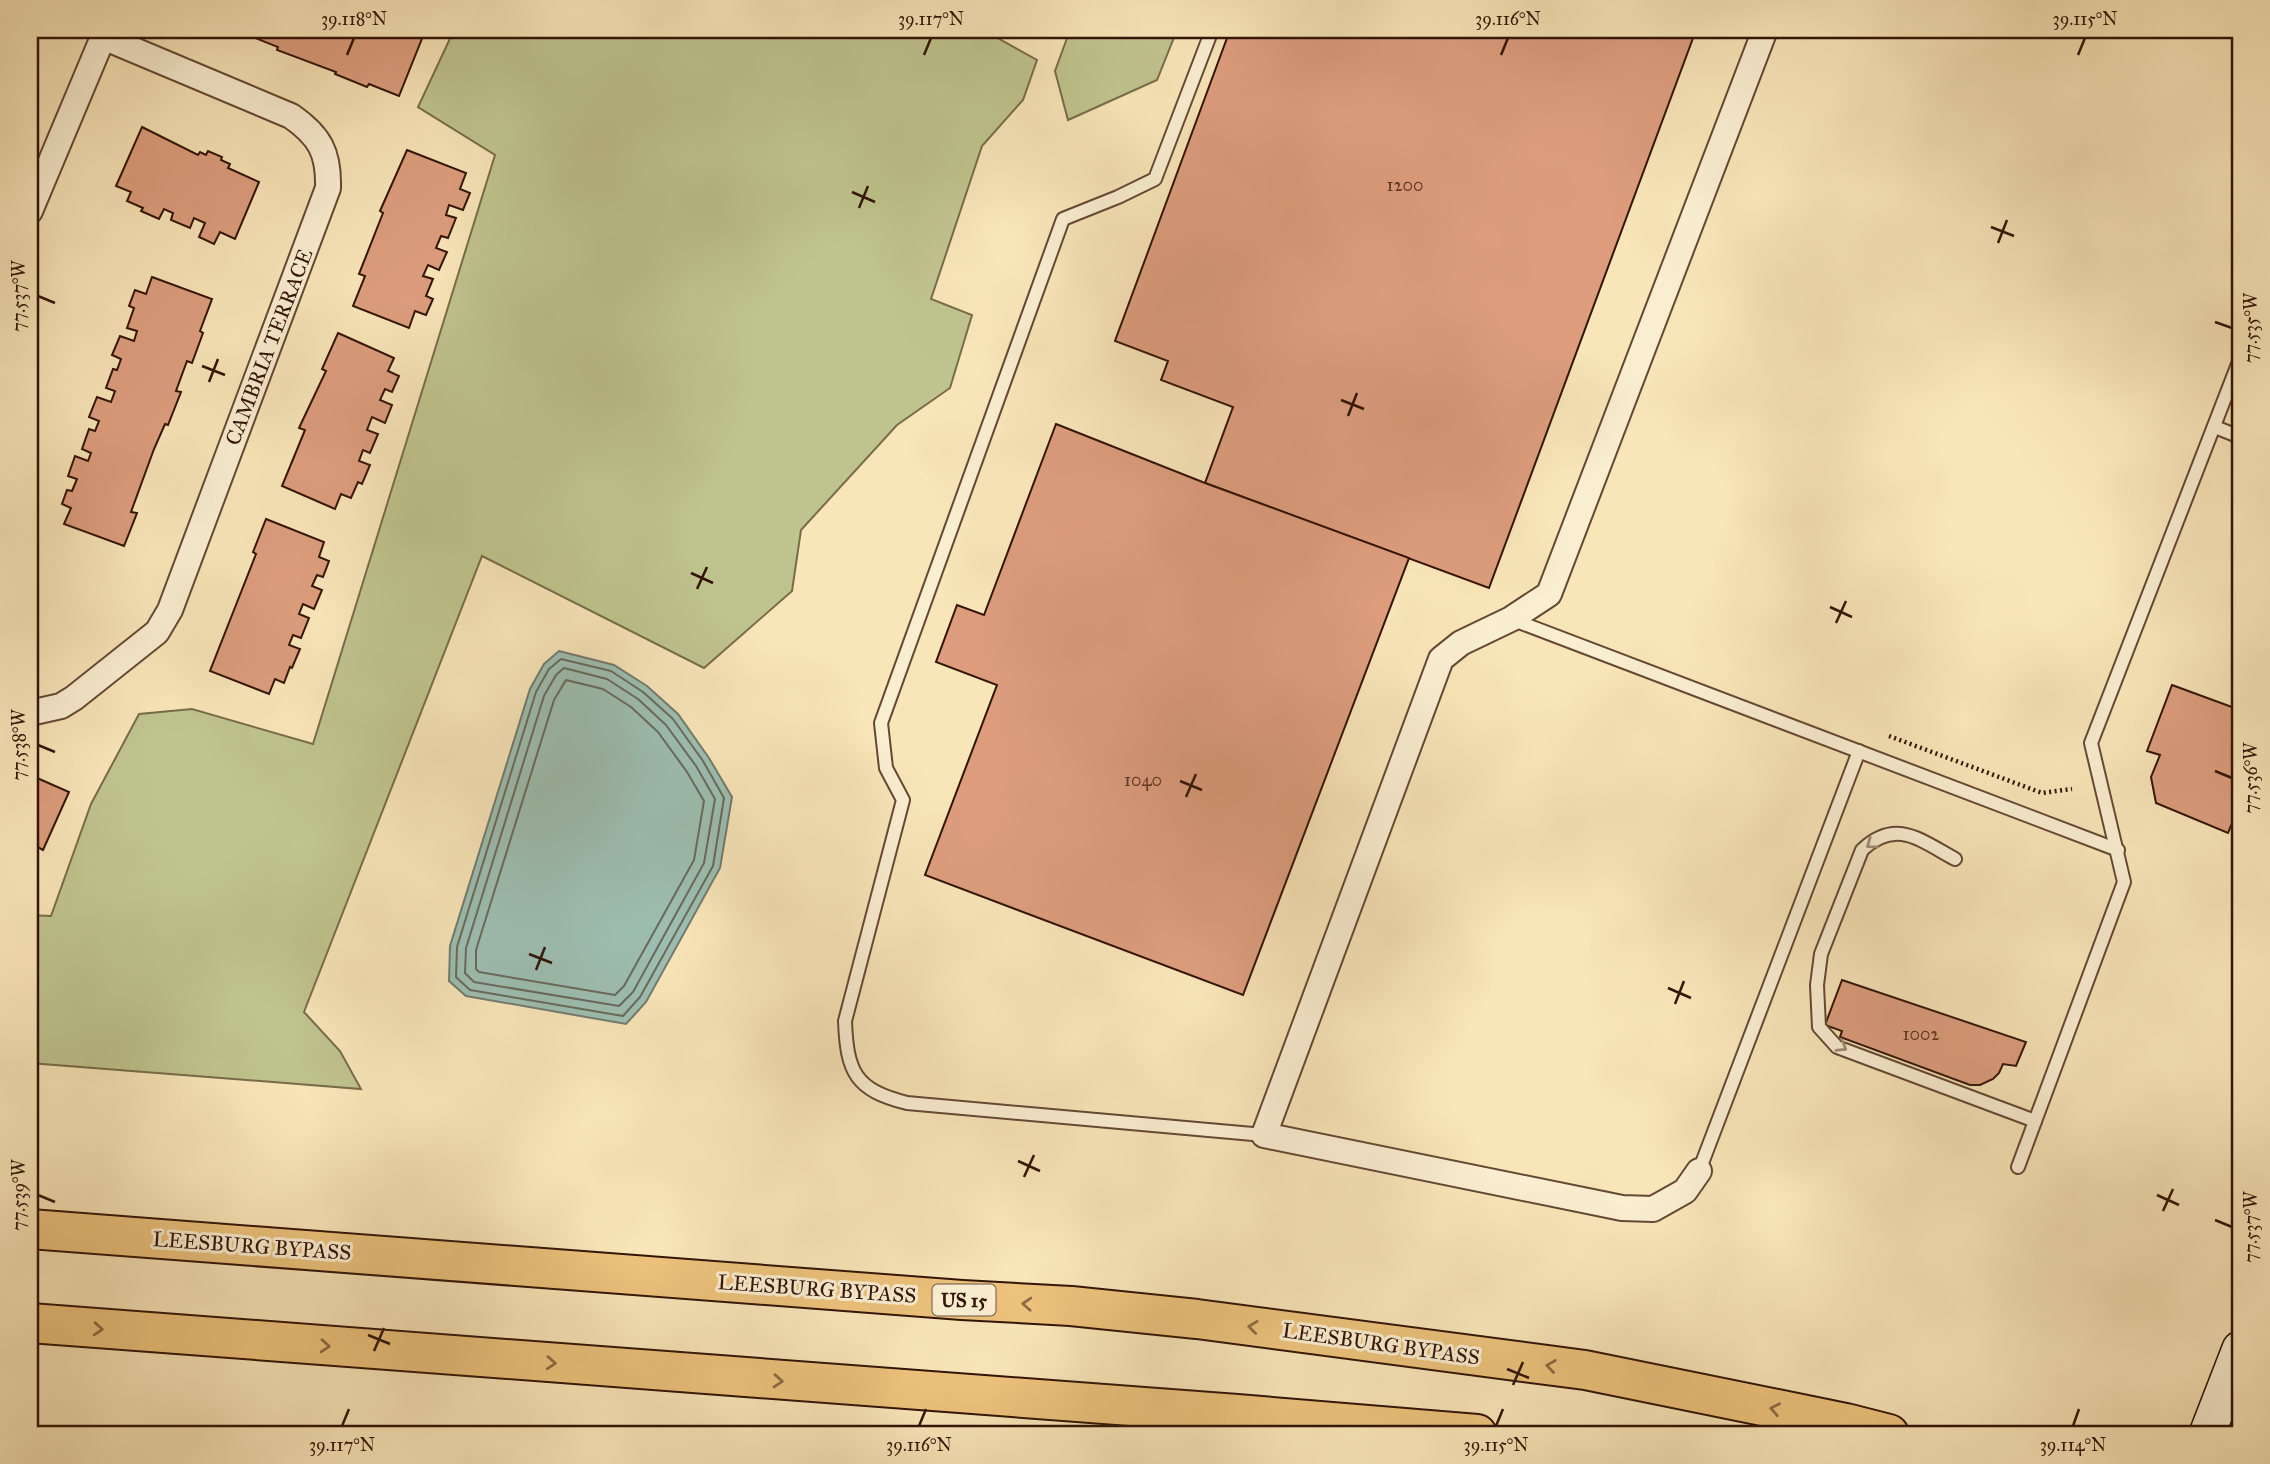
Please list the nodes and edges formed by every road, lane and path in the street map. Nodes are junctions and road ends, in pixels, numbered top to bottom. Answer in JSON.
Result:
{"nodes":[{"id":1,"x":1212,"y":30,"type":"edge"},
{"id":2,"x":1765,"y":30,"type":"edge"},
{"id":3,"x":104,"y":34,"type":"edge"},
{"id":4,"x":30,"y":211,"type":"edge"},
{"id":5,"x":2240,"y":359,"type":"edge"},
{"id":6,"x":2236,"y":385,"type":"edge"},
{"id":7,"x":2215,"y":427,"type":"junction"},
{"id":8,"x":2240,"y":437,"type":"edge"},
{"id":9,"x":1511,"y":619,"type":"junction"},
{"id":10,"x":30,"y":713,"type":"edge"},
{"id":11,"x":1859,"y":751,"type":"junction"},
{"id":12,"x":2118,"y":850,"type":"junction"},
{"id":13,"x":1955,"y":859,"type":"dead end"},
{"id":14,"x":2035,"y":1121,"type":"junction"},
{"id":15,"x":1264,"y":1135,"type":"junction"},
{"id":16,"x":2018,"y":1167,"type":"dead end"},
{"id":17,"x":1699,"y":1171,"type":"joint"},
{"id":18,"x":30,"y":1229,"type":"edge"},
{"id":19,"x":30,"y":1323,"type":"edge"},
{"id":20,"x":2240,"y":1349,"type":"edge"},
{"id":21,"x":1477,"y":1434,"type":"edge"},
{"id":22,"x":1889,"y":1434,"type":"edge"},
{"id":23,"x":2207,"y":1434,"type":"edge"}],
"edges":[{"from":1,"to":15,"type":"lane"},
{"from":2,"to":9,"type":"street"},
{"from":3,"to":4,"type":"street"},
{"from":3,"to":10,"type":"street","name":"CAMBRIA TERRACE"},
{"from":5,"to":6,"type":"lane"},
{"from":6,"to":7,"type":"lane"},
{"from":7,"to":8,"type":"lane"},
{"from":7,"to":12,"type":"lane"},
{"from":9,"to":11,"type":"lane"},
{"from":9,"to":15,"type":"street"},
{"from":11,"to":12,"type":"lane"},
{"from":11,"to":17,"type":"lane"},
{"from":12,"to":14,"type":"lane"},
{"from":13,"to":14,"type":"lane","one_way":true},
{"from":14,"to":16,"type":"lane"},
{"from":15,"to":17,"type":"street"},
{"from":22,"to":18,"type":"highway","name":"LEESBURG BYPASS","number":"US 15","one_way":true},
{"from":19,"to":21,"type":"highway","one_way":true},
{"from":20,"to":23,"type":"main road"}]}
